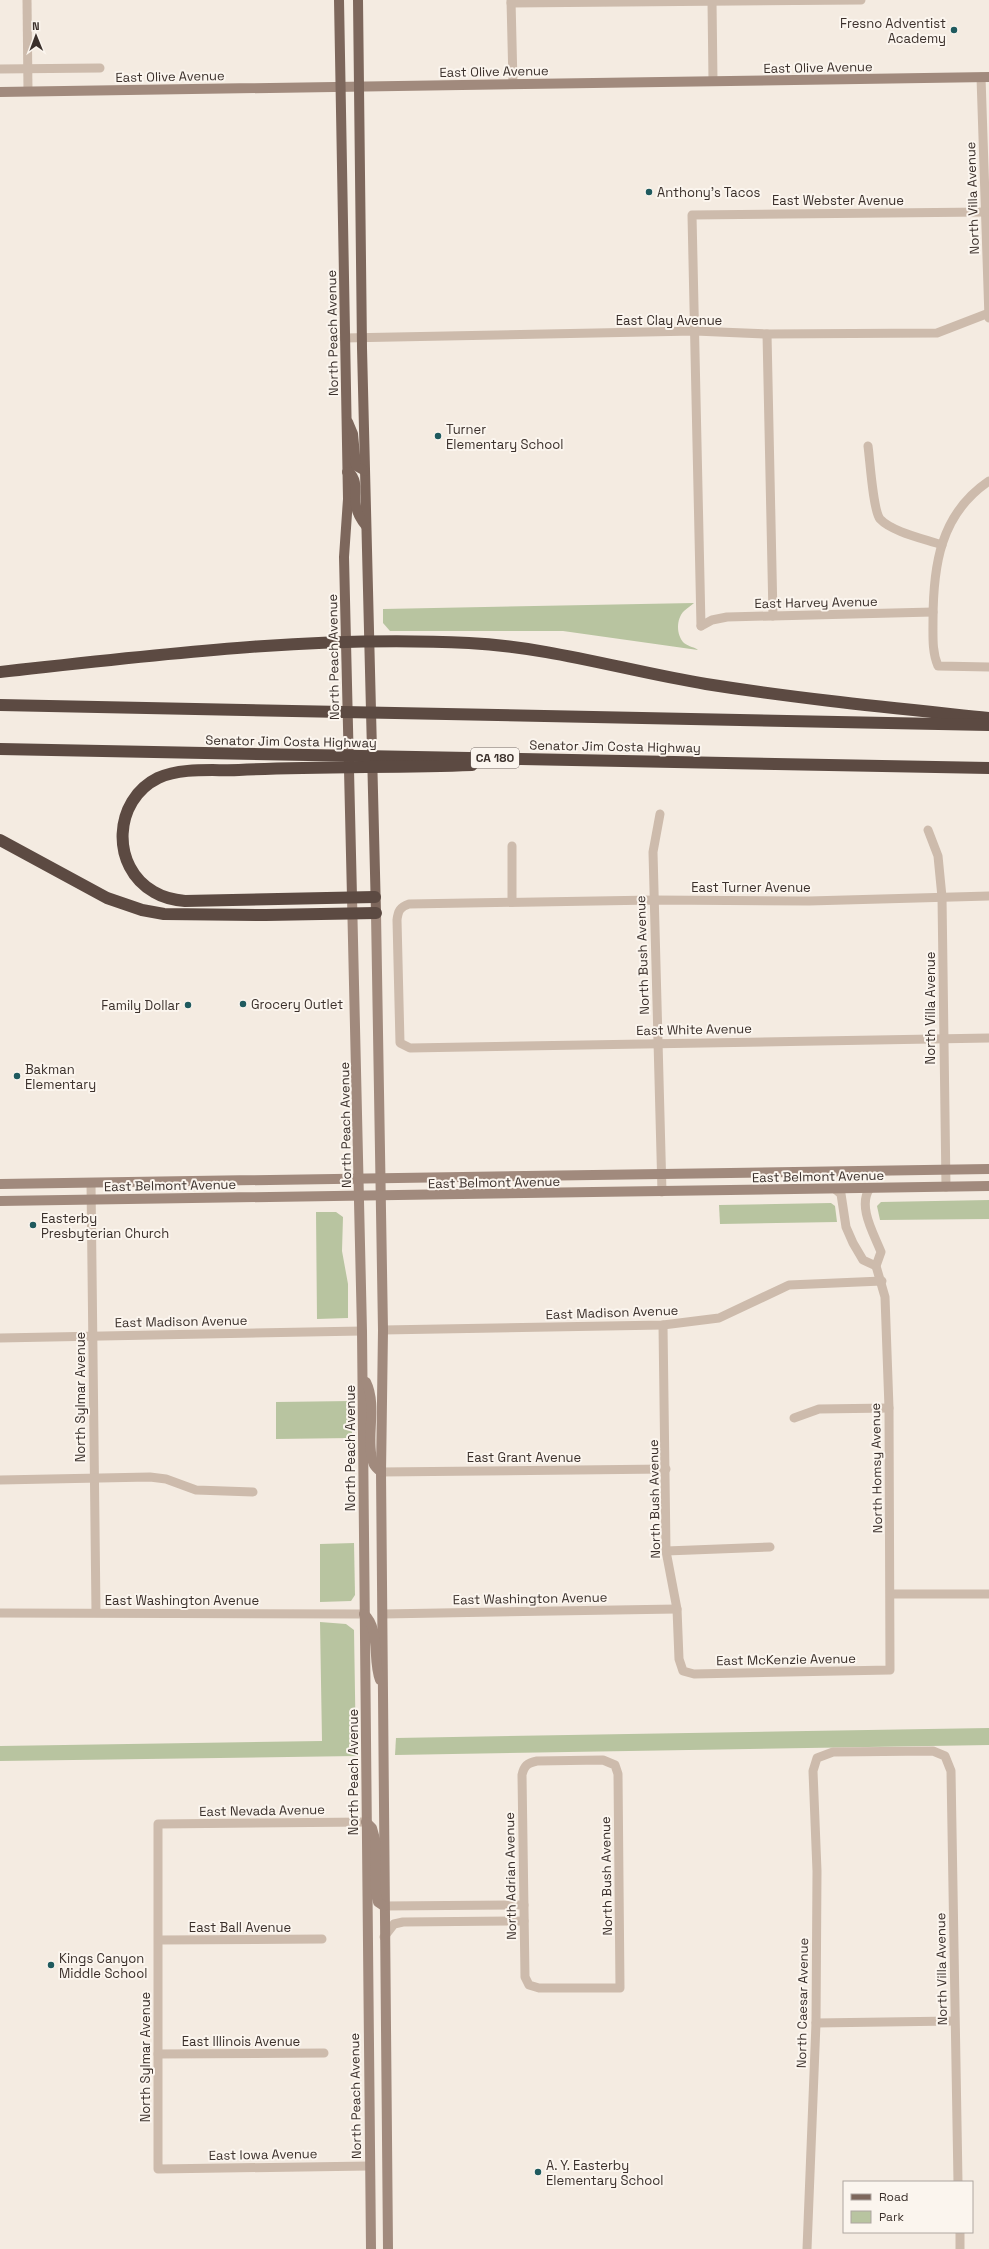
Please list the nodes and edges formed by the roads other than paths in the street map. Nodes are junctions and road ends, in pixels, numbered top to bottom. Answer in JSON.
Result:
{"nodes":[{"id":1,"x":27,"y":0,"type":"edge"},
{"id":2,"x":339,"y":0,"type":"edge"},
{"id":3,"x":358,"y":0,"type":"edge"},
{"id":4,"x":861,"y":0,"type":"edge"},
{"id":5,"x":712,"y":1,"type":"edge"},
{"id":6,"x":511,"y":2,"type":"edge"},
{"id":7,"x":100,"y":68,"type":"dead end"},
{"id":8,"x":0,"y":69,"type":"edge"},
{"id":9,"x":28,"y":69,"type":"junction"},
{"id":10,"x":985,"y":77,"type":"edge"},
{"id":11,"x":713,"y":81,"type":"junction"},
{"id":12,"x":513,"y":83,"type":"junction"},
{"id":13,"x":341,"y":86,"type":"junction"},
{"id":14,"x":360,"y":86,"type":"junction"},
{"id":15,"x":28,"y":91,"type":"junction"},
{"id":16,"x":0,"y":92,"type":"edge"},
{"id":17,"x":985,"y":212,"type":"junction"},
{"id":18,"x":989,"y":315,"type":"edge"},
{"id":19,"x":695,"y":331,"type":"junction"},
{"id":20,"x":767,"y":334,"type":"junction"},
{"id":21,"x":344,"y":338,"type":"junction"},
{"id":22,"x":362,"y":338,"type":"junction"},
{"id":23,"x":346,"y":419,"type":"junction"},
{"id":24,"x":868,"y":446,"type":"dead end"},
{"id":25,"x":365,"y":471,"type":"junction"},
{"id":26,"x":347,"y":472,"type":"junction"},
{"id":27,"x":989,"y":481,"type":"edge"},
{"id":28,"x":366,"y":526,"type":"junction"},
{"id":29,"x":942,"y":545,"type":"junction"},
{"id":30,"x":933,"y":612,"type":"junction"},
{"id":31,"x":773,"y":616,"type":"junction"},
{"id":32,"x":346,"y":643,"type":"junction"},
{"id":33,"x":369,"y":643,"type":"junction"},
{"id":34,"x":989,"y":667,"type":"edge"},
{"id":35,"x":0,"y":672,"type":"edge"},
{"id":36,"x":0,"y":705,"type":"edge"},
{"id":37,"x":989,"y":718,"type":"edge"},
{"id":38,"x":989,"y":725,"type":"edge"},
{"id":39,"x":0,"y":748,"type":"edge"},
{"id":40,"x":669,"y":760,"type":"junction"},
{"id":41,"x":989,"y":768,"type":"edge"},
{"id":42,"x":660,"y":814,"type":"dead end"},
{"id":43,"x":928,"y":830,"type":"dead end"},
{"id":44,"x":0,"y":840,"type":"edge"},
{"id":45,"x":512,"y":846,"type":"dead end"},
{"id":46,"x":989,"y":896,"type":"edge"},
{"id":47,"x":352,"y":897,"type":"junction"},
{"id":48,"x":375,"y":897,"type":"junction"},
{"id":49,"x":942,"y":897,"type":"junction"},
{"id":50,"x":654,"y":900,"type":"junction"},
{"id":51,"x":512,"y":902,"type":"junction"},
{"id":52,"x":352,"y":913,"type":"junction"},
{"id":53,"x":376,"y":913,"type":"junction"},
{"id":54,"x":989,"y":1038,"type":"edge"},
{"id":55,"x":943,"y":1039,"type":"junction"},
{"id":56,"x":400,"y":1043,"type":"joint"},
{"id":57,"x":658,"y":1043,"type":"junction"},
{"id":58,"x":989,"y":1169,"type":"edge"},
{"id":59,"x":945,"y":1170,"type":"junction"},
{"id":60,"x":661,"y":1175,"type":"junction"},
{"id":61,"x":359,"y":1179,"type":"junction"},
{"id":62,"x":381,"y":1179,"type":"junction"},
{"id":63,"x":90,"y":1182,"type":"junction"},
{"id":64,"x":0,"y":1184,"type":"edge"},
{"id":65,"x":989,"y":1186,"type":"edge"},
{"id":66,"x":946,"y":1187,"type":"junction"},
{"id":67,"x":870,"y":1188,"type":"junction"},
{"id":68,"x":836,"y":1189,"type":"junction"},
{"id":69,"x":662,"y":1192,"type":"junction"},
{"id":70,"x":360,"y":1196,"type":"junction"},
{"id":71,"x":381,"y":1196,"type":"junction"},
{"id":72,"x":91,"y":1199,"type":"junction"},
{"id":73,"x":0,"y":1201,"type":"edge"},
{"id":74,"x":876,"y":1266,"type":"junction"},
{"id":75,"x":882,"y":1281,"type":"junction"},
{"id":76,"x":663,"y":1325,"type":"junction"},
{"id":77,"x":383,"y":1330,"type":"junction"},
{"id":78,"x":362,"y":1331,"type":"junction"},
{"id":79,"x":93,"y":1336,"type":"junction"},
{"id":80,"x":0,"y":1338,"type":"edge"},
{"id":81,"x":363,"y":1374,"type":"junction"},
{"id":82,"x":889,"y":1408,"type":"junction"},
{"id":83,"x":794,"y":1418,"type":"dead end"},
{"id":84,"x":666,"y":1469,"type":"junction"},
{"id":85,"x":381,"y":1472,"type":"junction"},
{"id":86,"x":93,"y":1479,"type":"junction"},
{"id":87,"x":0,"y":1480,"type":"edge"},
{"id":88,"x":253,"y":1492,"type":"dead end"},
{"id":89,"x":770,"y":1547,"type":"dead end"},
{"id":90,"x":666,"y":1551,"type":"junction"},
{"id":91,"x":891,"y":1594,"type":"junction"},
{"id":92,"x":989,"y":1594,"type":"edge"},
{"id":93,"x":677,"y":1609,"type":"junction"},
{"id":94,"x":96,"y":1612,"type":"junction"},
{"id":95,"x":0,"y":1613,"type":"edge"},
{"id":96,"x":364,"y":1614,"type":"junction"},
{"id":97,"x":383,"y":1614,"type":"junction"},
{"id":98,"x":890,"y":1670,"type":"joint"},
{"id":99,"x":683,"y":1671,"type":"joint"},
{"id":100,"x":382,"y":1687,"type":"junction"},
{"id":101,"x":946,"y":1756,"type":"joint"},
{"id":102,"x":615,"y":1765,"type":"joint"},
{"id":103,"x":366,"y":1822,"type":"junction"},
{"id":104,"x":158,"y":1824,"type":"joint"},
{"id":105,"x":524,"y":1905,"type":"junction"},
{"id":106,"x":384,"y":1906,"type":"junction"},
{"id":107,"x":524,"y":1922,"type":"junction"},
{"id":108,"x":384,"y":1937,"type":"junction"},
{"id":109,"x":322,"y":1939,"type":"dead end"},
{"id":110,"x":159,"y":1940,"type":"junction"},
{"id":111,"x":529,"y":1985,"type":"joint"},
{"id":112,"x":954,"y":2021,"type":"junction"},
{"id":113,"x":816,"y":2023,"type":"junction"},
{"id":114,"x":324,"y":2053,"type":"dead end"},
{"id":115,"x":158,"y":2054,"type":"junction"},
{"id":116,"x":369,"y":2166,"type":"junction"},
{"id":117,"x":158,"y":2169,"type":"joint"},
{"id":118,"x":958,"y":2181,"type":"edge"},
{"id":119,"x":960,"y":2233,"type":"edge"},
{"id":120,"x":371,"y":2249,"type":"edge"},
{"id":121,"x":388,"y":2249,"type":"edge"},
{"id":122,"x":807,"y":2249,"type":"edge"},
{"id":123,"x":960,"y":2249,"type":"edge"}],
"edges":[{"from":1,"to":9,"type":"street"},
{"from":2,"to":13,"type":"main road","name":"North Peach Avenue"},
{"from":3,"to":14,"type":"main road"},
{"from":4,"to":5,"type":"street"},
{"from":5,"to":6,"type":"street"},
{"from":5,"to":11,"type":"street"},
{"from":6,"to":12,"type":"street"},
{"from":7,"to":9,"type":"street"},
{"from":8,"to":9,"type":"street"},
{"from":9,"to":15,"type":"street"},
{"from":10,"to":11,"type":"main road","name":"East Olive Avenue"},
{"from":10,"to":17,"type":"street","name":"North Villa Avenue"},
{"from":11,"to":12,"type":"main road","name":"East Olive Avenue"},
{"from":12,"to":14,"type":"main road","name":"East Olive Avenue"},
{"from":13,"to":14,"type":"main road","name":"East Olive Avenue"},
{"from":13,"to":15,"type":"main road","name":"East Olive Avenue"},
{"from":13,"to":21,"type":"main road","name":"North Peach Avenue"},
{"from":14,"to":22,"type":"main road"},
{"from":15,"to":16,"type":"main road","name":"East Olive Avenue"},
{"from":17,"to":18,"type":"street","name":"North Villa Avenue"},
{"from":17,"to":19,"type":"street","name":"East Webster Avenue"},
{"from":18,"to":20,"type":"street","name":"East Clay Avenue"},
{"from":19,"to":20,"type":"street","name":"East Clay Avenue"},
{"from":19,"to":22,"type":"street","name":"East Clay Avenue"},
{"from":19,"to":31,"type":"street","name":"East Harvey Avenue"},
{"from":20,"to":31,"type":"street"},
{"from":21,"to":22,"type":"street","name":"East Clay Avenue"},
{"from":21,"to":23,"type":"main road","name":"North Peach Avenue"},
{"from":22,"to":25,"type":"main road"},
{"from":23,"to":25,"type":"main road"},
{"from":23,"to":26,"type":"main road","name":"North Peach Avenue"},
{"from":24,"to":29,"type":"street"},
{"from":25,"to":28,"type":"main road"},
{"from":26,"to":28,"type":"main road"},
{"from":26,"to":32,"type":"main road","name":"North Peach Avenue"},
{"from":27,"to":29,"type":"street"},
{"from":28,"to":33,"type":"main road"},
{"from":29,"to":30,"type":"street"},
{"from":30,"to":31,"type":"street","name":"East Harvey Avenue"},
{"from":30,"to":34,"type":"street"},
{"from":32,"to":33,"type":"highway"},
{"from":32,"to":35,"type":"highway"},
{"from":32,"to":47,"type":"main road","name":"North Peach Avenue"},
{"from":33,"to":37,"type":"highway"},
{"from":33,"to":48,"type":"main road"},
{"from":36,"to":38,"type":"highway"},
{"from":39,"to":40,"type":"highway","name":"Senator Jim Costa Highway","number":"CA 180"},
{"from":40,"to":41,"type":"highway","name":"Senator Jim Costa Highway","number":"CA 180"},
{"from":40,"to":47,"type":"highway"},
{"from":42,"to":50,"type":"street","name":"North Bush Avenue"},
{"from":43,"to":49,"type":"street","name":"North Villa Avenue"},
{"from":44,"to":52,"type":"highway"},
{"from":45,"to":51,"type":"street"},
{"from":46,"to":49,"type":"street","name":"East Turner Avenue"},
{"from":47,"to":48,"type":"highway"},
{"from":47,"to":52,"type":"main road","name":"North Peach Avenue"},
{"from":48,"to":53,"type":"main road"},
{"from":49,"to":50,"type":"street","name":"East Turner Avenue"},
{"from":49,"to":55,"type":"street","name":"North Villa Avenue"},
{"from":50,"to":51,"type":"street","name":"East Turner Avenue"},
{"from":50,"to":57,"type":"street","name":"North Bush Avenue"},
{"from":51,"to":56,"type":"street","name":"East Turner Avenue"},
{"from":52,"to":53,"type":"highway"},
{"from":52,"to":61,"type":"main road","name":"North Peach Avenue"},
{"from":53,"to":62,"type":"main road"},
{"from":54,"to":55,"type":"street","name":"East White Avenue"},
{"from":55,"to":57,"type":"street","name":"East White Avenue"},
{"from":55,"to":59,"type":"street","name":"North Villa Avenue"},
{"from":56,"to":57,"type":"street","name":"East White Avenue"},
{"from":57,"to":60,"type":"street","name":"North Bush Avenue"},
{"from":58,"to":59,"type":"main road","name":"East Belmont Avenue"},
{"from":59,"to":60,"type":"main road","name":"East Belmont Avenue"},
{"from":59,"to":66,"type":"street","name":"North Villa Avenue"},
{"from":60,"to":62,"type":"main road","name":"East Belmont Avenue"},
{"from":60,"to":69,"type":"street","name":"North Bush Avenue"},
{"from":61,"to":62,"type":"main road","name":"East Belmont Avenue"},
{"from":61,"to":63,"type":"main road","name":"East Belmont Avenue"},
{"from":61,"to":70,"type":"main road","name":"North Peach Avenue"},
{"from":62,"to":71,"type":"main road"},
{"from":63,"to":64,"type":"main road","name":"East Belmont Avenue"},
{"from":63,"to":72,"type":"street","name":"North Sylmar Avenue"},
{"from":65,"to":66,"type":"main road","name":"East Belmont Avenue"},
{"from":66,"to":67,"type":"main road","name":"East Belmont Avenue"},
{"from":67,"to":68,"type":"main road","name":"East Belmont Avenue"},
{"from":67,"to":74,"type":"street"},
{"from":68,"to":69,"type":"main road","name":"East Belmont Avenue"},
{"from":68,"to":74,"type":"street"},
{"from":69,"to":71,"type":"main road","name":"East Belmont Avenue"},
{"from":70,"to":71,"type":"main road","name":"East Belmont Avenue"},
{"from":70,"to":72,"type":"main road","name":"East Belmont Avenue"},
{"from":70,"to":78,"type":"main road","name":"North Peach Avenue"},
{"from":71,"to":77,"type":"main road"},
{"from":72,"to":73,"type":"main road","name":"East Belmont Avenue"},
{"from":72,"to":79,"type":"street","name":"North Sylmar Avenue"},
{"from":74,"to":75,"type":"street","name":"North Homsy Avenue"},
{"from":75,"to":76,"type":"street","name":"East Madison Avenue"},
{"from":75,"to":82,"type":"street","name":"North Homsy Avenue"},
{"from":76,"to":77,"type":"street","name":"East Madison Avenue"},
{"from":76,"to":84,"type":"street","name":"North Bush Avenue"},
{"from":77,"to":85,"type":"main road"},
{"from":78,"to":79,"type":"street","name":"East Madison Avenue"},
{"from":78,"to":81,"type":"main road","name":"North Peach Avenue"},
{"from":79,"to":80,"type":"street","name":"East Madison Avenue"},
{"from":79,"to":86,"type":"street","name":"North Sylmar Avenue"},
{"from":81,"to":85,"type":"main road"},
{"from":81,"to":96,"type":"main road","name":"North Peach Avenue"},
{"from":82,"to":83,"type":"street"},
{"from":82,"to":91,"type":"street","name":"North Homsy Avenue"},
{"from":84,"to":85,"type":"street","name":"East Grant Avenue"},
{"from":84,"to":90,"type":"street","name":"North Bush Avenue"},
{"from":85,"to":97,"type":"main road"},
{"from":86,"to":87,"type":"street"},
{"from":86,"to":88,"type":"street"},
{"from":86,"to":94,"type":"street","name":"North Sylmar Avenue"},
{"from":89,"to":90,"type":"street"},
{"from":90,"to":93,"type":"street","name":"North Bush Avenue"},
{"from":91,"to":92,"type":"street"},
{"from":91,"to":98,"type":"street","name":"North Homsy Avenue"},
{"from":93,"to":97,"type":"street","name":"East Washington Avenue"},
{"from":93,"to":99,"type":"street","name":"North Bush Avenue"},
{"from":94,"to":95,"type":"street","name":"East Washington Avenue"},
{"from":94,"to":96,"type":"street","name":"East Washington Avenue"},
{"from":96,"to":100,"type":"main road"},
{"from":96,"to":103,"type":"main road","name":"North Peach Avenue"},
{"from":97,"to":100,"type":"main road"},
{"from":98,"to":99,"type":"street","name":"East McKenzie Avenue"},
{"from":100,"to":106,"type":"main road"},
{"from":101,"to":112,"type":"street","name":"North Villa Avenue"},
{"from":101,"to":113,"type":"street","name":"North Caesar Avenue"},
{"from":102,"to":105,"type":"street","name":"North Adrian Avenue"},
{"from":102,"to":111,"type":"street","name":"North Bush Avenue"},
{"from":103,"to":104,"type":"street","name":"East Nevada Avenue"},
{"from":103,"to":106,"type":"main road"},
{"from":103,"to":116,"type":"main road","name":"North Peach Avenue"},
{"from":104,"to":110,"type":"street","name":"North Sylmar Avenue"},
{"from":105,"to":106,"type":"street"},
{"from":105,"to":107,"type":"street","name":"North Adrian Avenue"},
{"from":106,"to":108,"type":"main road"},
{"from":107,"to":108,"type":"street"},
{"from":107,"to":111,"type":"street","name":"North Adrian Avenue"},
{"from":108,"to":121,"type":"main road"},
{"from":109,"to":110,"type":"street","name":"East Ball Avenue"},
{"from":110,"to":115,"type":"street","name":"North Sylmar Avenue"},
{"from":112,"to":113,"type":"street"},
{"from":112,"to":118,"type":"street","name":"North Villa Avenue"},
{"from":113,"to":122,"type":"street","name":"North Caesar Avenue"},
{"from":114,"to":115,"type":"street","name":"East Illinois Avenue"},
{"from":115,"to":117,"type":"street","name":"North Sylmar Avenue"},
{"from":116,"to":117,"type":"street","name":"East Iowa Avenue"},
{"from":116,"to":120,"type":"main road","name":"North Peach Avenue"},
{"from":119,"to":123,"type":"street"}]}
